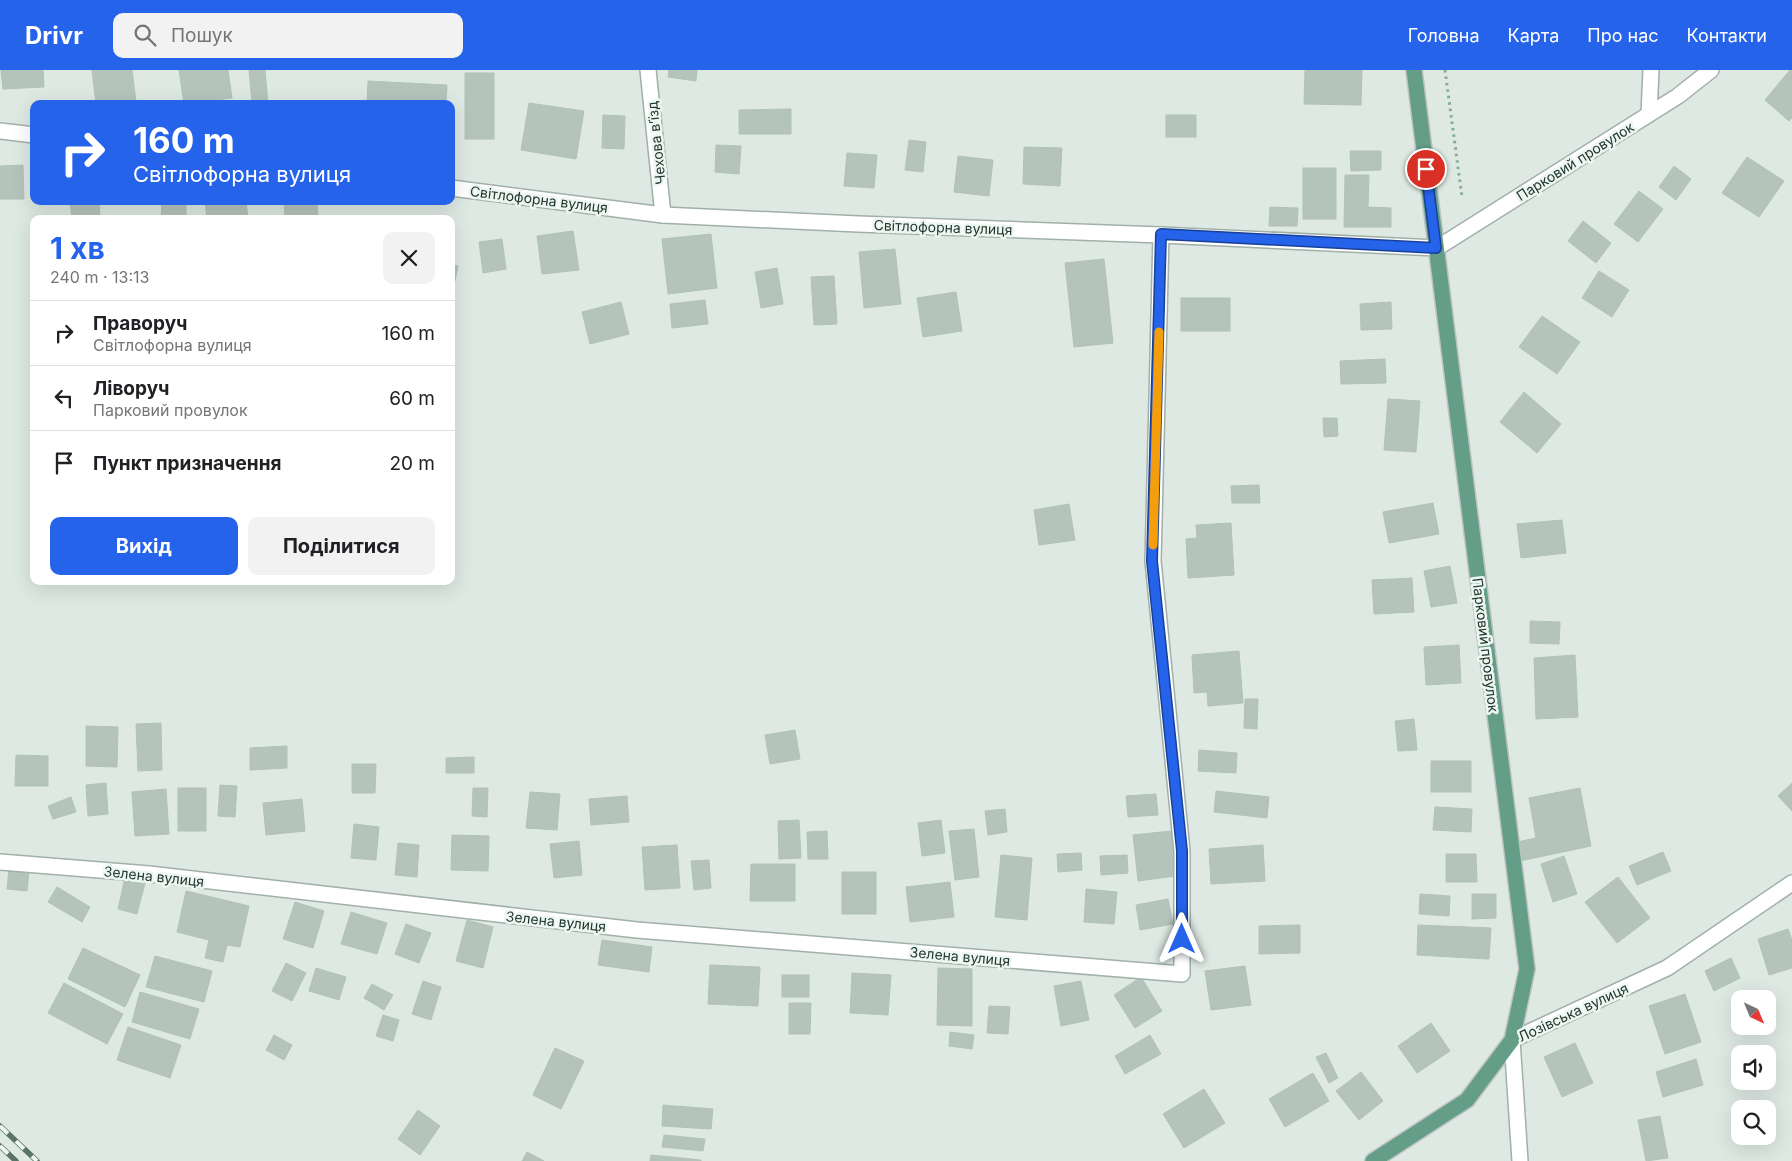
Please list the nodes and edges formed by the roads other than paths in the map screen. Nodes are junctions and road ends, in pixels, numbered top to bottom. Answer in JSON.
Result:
{"nodes":[{"id":1,"x":648,"y":70,"type":"edge"},
{"id":2,"x":1414,"y":70,"type":"edge"},
{"id":3,"x":1651,"y":70,"type":"edge"},
{"id":4,"x":1712,"y":70,"type":"edge"},
{"id":5,"x":1649,"y":114,"type":"junction"},
{"id":6,"x":0,"y":131,"type":"edge"},
{"id":7,"x":30,"y":135,"type":"edge"},
{"id":8,"x":455,"y":189,"type":"edge"},
{"id":9,"x":663,"y":215,"type":"junction"},
{"id":10,"x":1161,"y":234,"type":"junction"},
{"id":11,"x":1436,"y":248,"type":"junction"},
{"id":12,"x":0,"y":862,"type":"edge"},
{"id":13,"x":1792,"y":883,"type":"edge"},
{"id":14,"x":1512,"y":1040,"type":"junction"},
{"id":15,"x":1373,"y":1161,"type":"edge"},
{"id":16,"x":1520,"y":1161,"type":"edge"}],
"edges":[{"from":1,"to":9,"type":"street","name":"Чехова в’їзд"},
{"from":2,"to":11,"type":"main road","name":"Парковий провулок"},
{"from":3,"to":5,"type":"street"},
{"from":4,"to":5,"type":"street","name":"Парковий провулок"},
{"from":5,"to":11,"type":"street","name":"Парковий провулок"},
{"from":6,"to":7,"type":"street"},
{"from":8,"to":9,"type":"street","name":"Світлофорна вулиця"},
{"from":9,"to":10,"type":"street","name":"Світлофорна вулиця"},
{"from":10,"to":11,"type":"street","name":"Світлофорна вулиця"},
{"from":10,"to":12,"type":"street","name":"Зелена вулиця"},
{"from":11,"to":14,"type":"main road","name":"Парковий провулок"},
{"from":13,"to":14,"type":"street","name":"Лозівська вулиця"},
{"from":14,"to":15,"type":"main road","name":"Лозівська вулиця"},
{"from":14,"to":16,"type":"street"}]}
